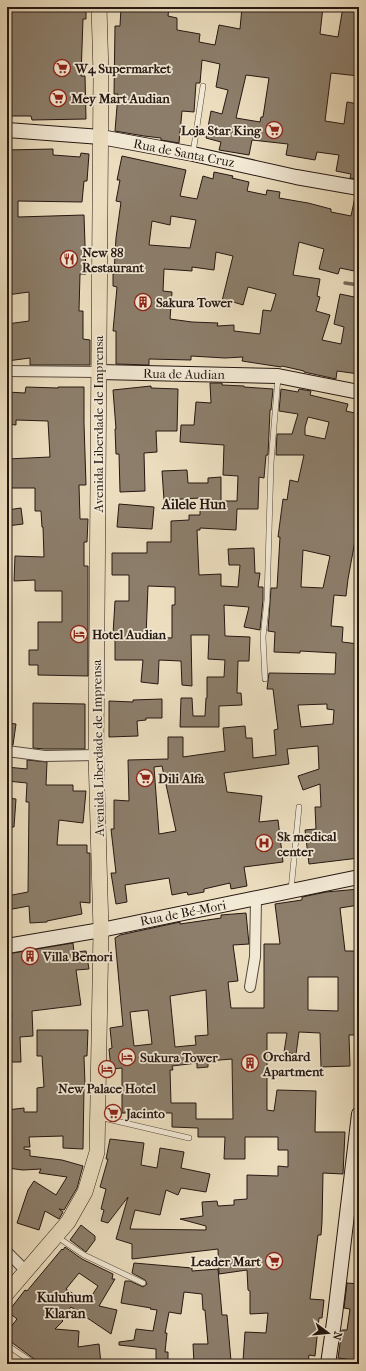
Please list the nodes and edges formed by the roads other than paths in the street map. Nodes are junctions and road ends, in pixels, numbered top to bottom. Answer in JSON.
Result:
{"nodes":[{"id":1,"x":99,"y":7,"type":"edge"},
{"id":2,"x":203,"y":86,"type":"dead end"},
{"id":3,"x":7,"y":130,"type":"edge"},
{"id":4,"x":100,"y":137,"type":"junction"},
{"id":5,"x":193,"y":154,"type":"junction"},
{"id":6,"x":359,"y":188,"type":"edge"},
{"id":7,"x":7,"y":371,"type":"edge"},
{"id":8,"x":99,"y":372,"type":"junction"},
{"id":9,"x":278,"y":376,"type":"junction"},
{"id":10,"x":359,"y":392,"type":"edge"},
{"id":11,"x":265,"y":679,"type":"dead end"},
{"id":12,"x":7,"y":752,"type":"edge"},
{"id":13,"x":96,"y":755,"type":"junction"},
{"id":14,"x":300,"y":808,"type":"dead end"},
{"id":15,"x":359,"y":877,"type":"edge"},
{"id":16,"x":291,"y":891,"type":"junction"},
{"id":17,"x":256,"y":899,"type":"junction"},
{"id":18,"x":101,"y":930,"type":"junction"},
{"id":19,"x":7,"y":946,"type":"edge"},
{"id":20,"x":250,"y":988,"type":"dead end"},
{"id":21,"x":359,"y":1114,"type":"edge"},
{"id":22,"x":98,"y":1117,"type":"junction"},
{"id":23,"x":189,"y":1138,"type":"dead end"},
{"id":24,"x":56,"y":1236,"type":"junction"},
{"id":25,"x":7,"y":1252,"type":"edge"},
{"id":26,"x":26,"y":1271,"type":"junction"},
{"id":27,"x":143,"y":1283,"type":"dead end"},
{"id":28,"x":7,"y":1293,"type":"edge"},
{"id":29,"x":7,"y":1345,"type":"edge"},
{"id":30,"x":35,"y":1364,"type":"edge"},
{"id":31,"x":328,"y":1364,"type":"edge"}],
"edges":[{"from":1,"to":4,"type":"main road","name":"Avenida Liberdade de Imprensa"},
{"from":2,"to":5,"type":"lane"},
{"from":3,"to":4,"type":"street","name":"Rua de Santa Cruz"},
{"from":4,"to":5,"type":"street","name":"Rua de Santa Cruz"},
{"from":4,"to":8,"type":"main road","name":"Avenida Liberdade de Imprensa"},
{"from":5,"to":6,"type":"street","name":"Rua de Santa Cruz"},
{"from":7,"to":8,"type":"street","name":"Rua de Audian"},
{"from":8,"to":9,"type":"street","name":"Rua de Audian"},
{"from":8,"to":13,"type":"main road","name":"Avenida Liberdade de Imprensa"},
{"from":9,"to":10,"type":"street","name":"Rua de Audian"},
{"from":9,"to":11,"type":"lane"},
{"from":12,"to":13,"type":"street"},
{"from":13,"to":18,"type":"main road","name":"Avenida Liberdade de Imprensa"},
{"from":14,"to":16,"type":"lane"},
{"from":15,"to":16,"type":"street","name":"Rua de Bé-Mori"},
{"from":16,"to":17,"type":"street","name":"Rua de Bé-Mori"},
{"from":17,"to":18,"type":"street","name":"Rua de Bé-Mori"},
{"from":17,"to":20,"type":"street"},
{"from":18,"to":19,"type":"street","name":"Rua de Bé-Mori"},
{"from":18,"to":22,"type":"main road","name":"Avenida Liberdade de Imprensa"},
{"from":21,"to":31,"type":"street"},
{"from":22,"to":23,"type":"lane"},
{"from":22,"to":24,"type":"main road","name":"Avenida Liberdade de Imprensa"},
{"from":24,"to":26,"type":"main road","name":"Avenida Liberdade de Imprensa"},
{"from":24,"to":27,"type":"lane"},
{"from":25,"to":26,"type":"street"},
{"from":26,"to":28,"type":"main road","name":"Avenida Liberdade de Imprensa"},
{"from":29,"to":30,"type":"lane"}]}
